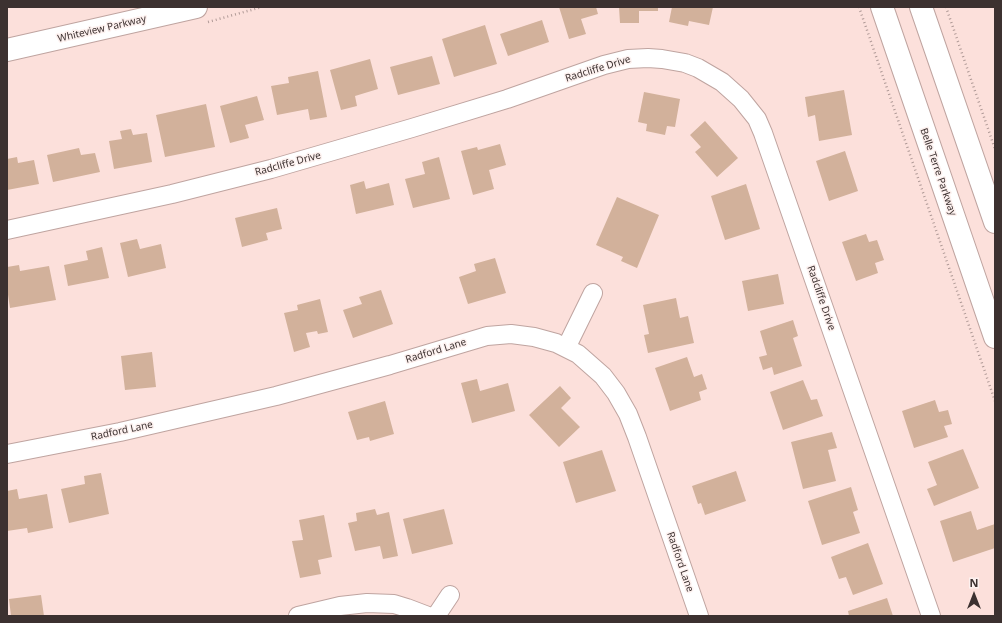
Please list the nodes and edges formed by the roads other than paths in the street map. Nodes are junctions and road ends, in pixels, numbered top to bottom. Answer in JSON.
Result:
{"nodes":[{"id":1,"x":196,"y":7,"type":"edge"},
{"id":2,"x":882,"y":7,"type":"edge"},
{"id":3,"x":920,"y":7,"type":"edge"},
{"id":4,"x":7,"y":50,"type":"edge"},
{"id":5,"x":995,"y":222,"type":"edge"},
{"id":6,"x":7,"y":230,"type":"edge"},
{"id":7,"x":593,"y":293,"type":"dead end"},
{"id":8,"x":995,"y":337,"type":"edge"},
{"id":9,"x":566,"y":348,"type":"junction"},
{"id":10,"x":7,"y":454,"type":"edge"},
{"id":11,"x":450,"y":595,"type":"dead end"},
{"id":12,"x":298,"y":616,"type":"edge"},
{"id":13,"x":428,"y":616,"type":"edge"},
{"id":14,"x":436,"y":616,"type":"edge"},
{"id":15,"x":698,"y":616,"type":"edge"},
{"id":16,"x":931,"y":616,"type":"edge"}],
"edges":[{"from":1,"to":4,"type":"main road","name":"Whiteview Parkway"},
{"from":2,"to":8,"type":"main road","name":"Belle Terre Parkway"},
{"from":3,"to":5,"type":"main road"},
{"from":6,"to":16,"type":"street","name":"Radcliffe Drive"},
{"from":7,"to":9,"type":"street"},
{"from":9,"to":10,"type":"street","name":"Radford Lane"},
{"from":9,"to":15,"type":"street","name":"Radford Lane"},
{"from":11,"to":14,"type":"street"},
{"from":12,"to":13,"type":"street"}]}
